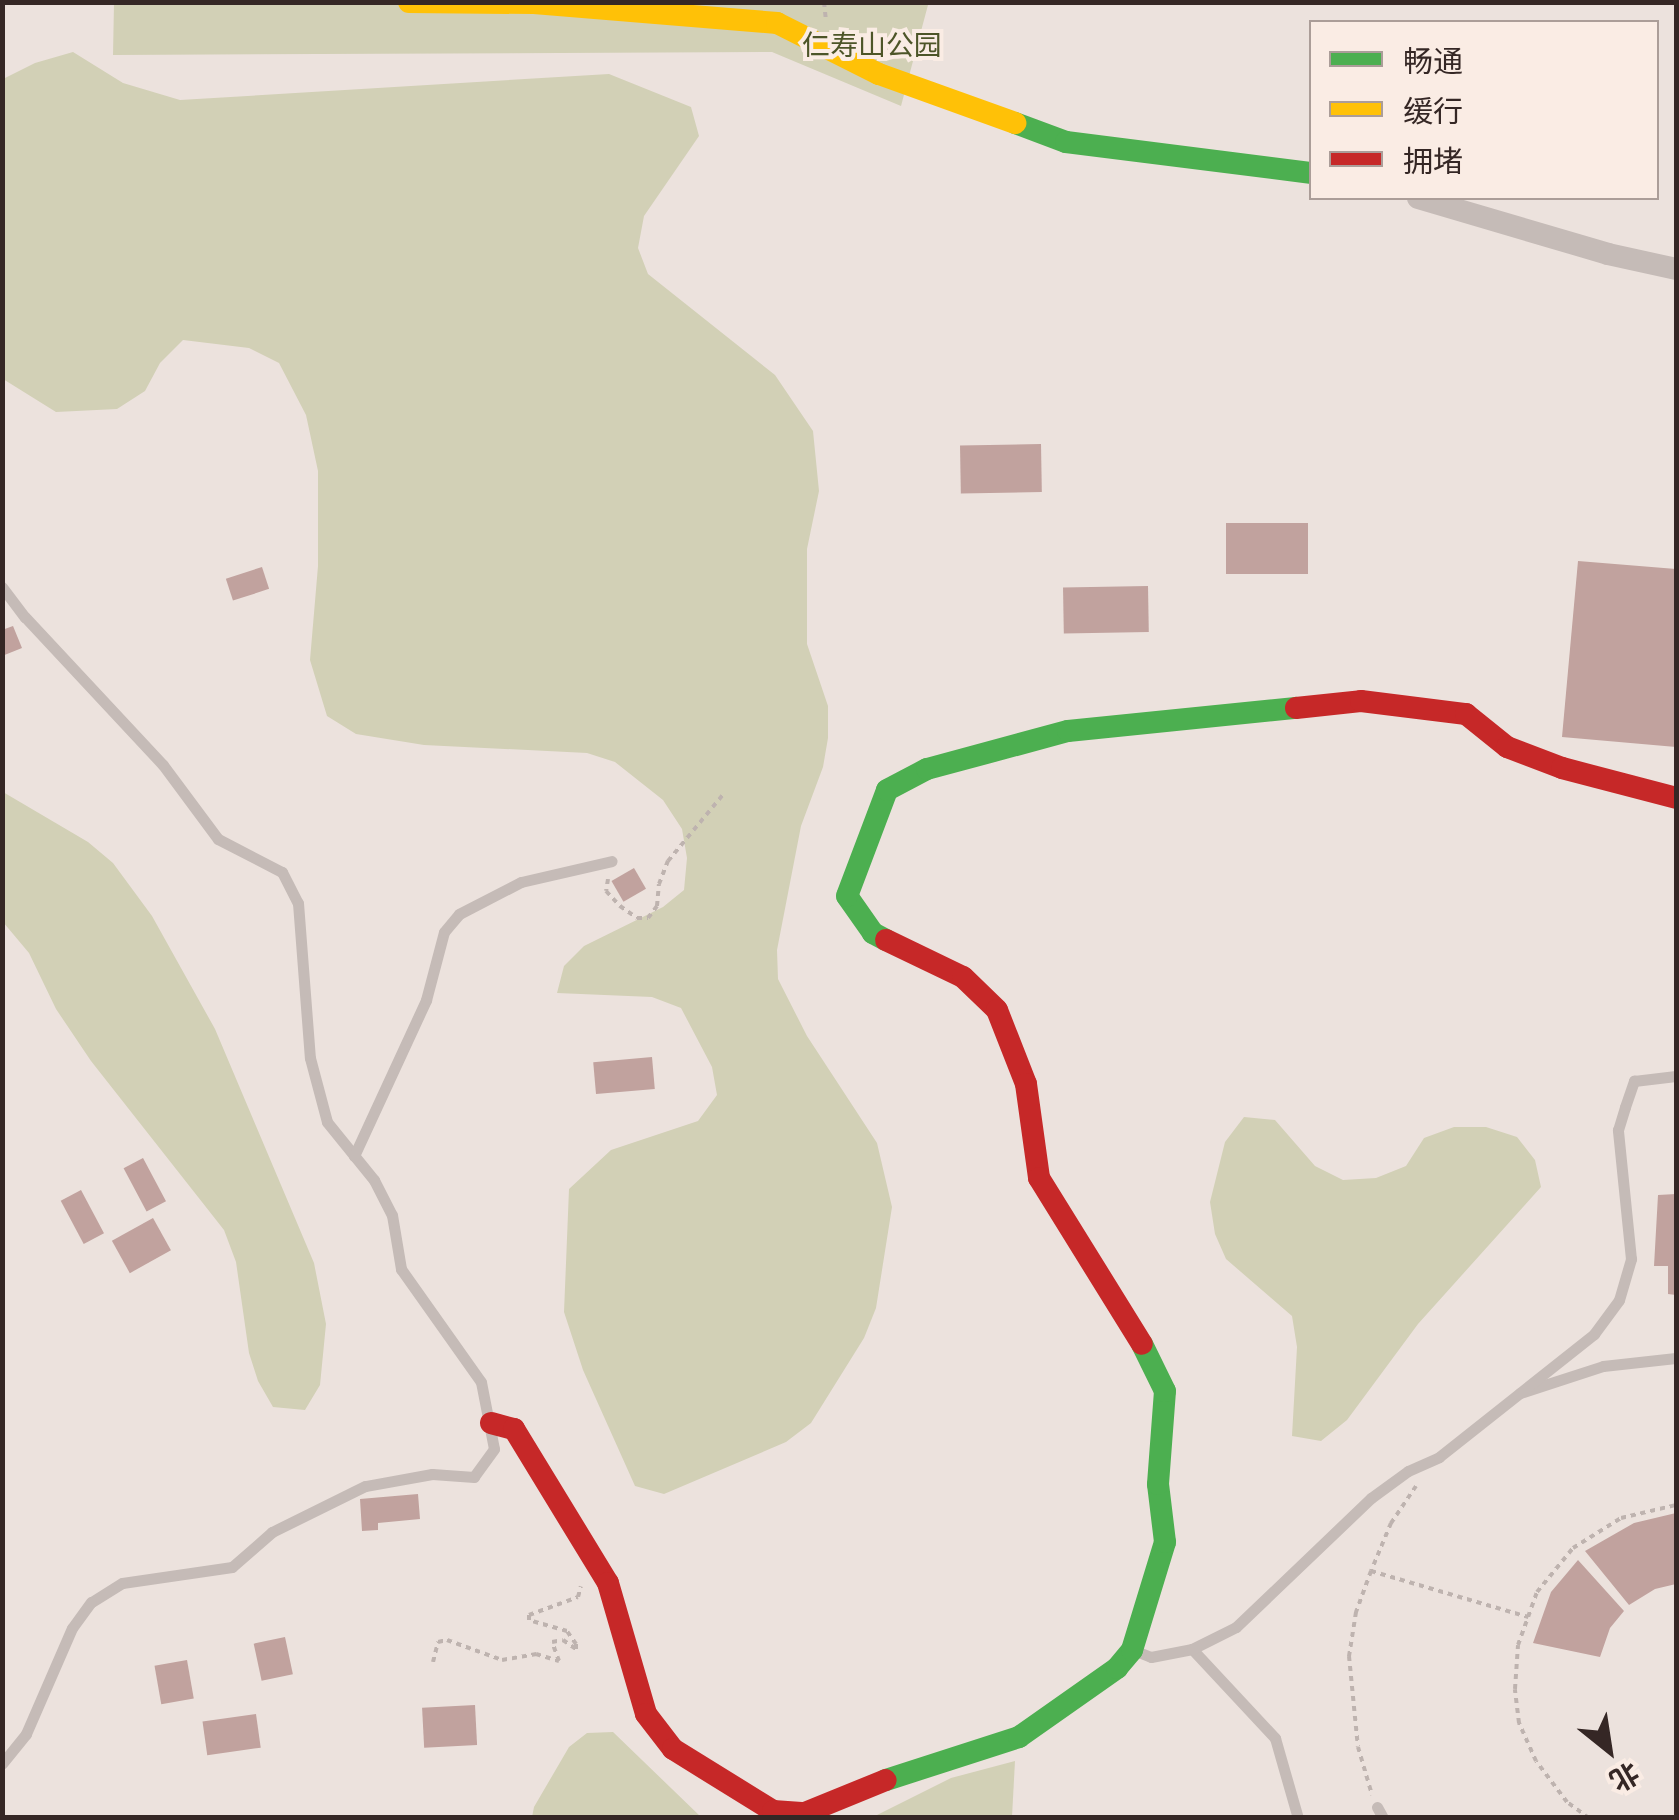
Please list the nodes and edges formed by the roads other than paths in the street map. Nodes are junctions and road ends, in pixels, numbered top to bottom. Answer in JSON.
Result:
{"nodes":[{"id":1,"x":410,"y":2,"type":"edge"},
{"id":2,"x":1309,"y":173,"type":"edge"},
{"id":3,"x":1425,"y":200,"type":"edge"},
{"id":4,"x":1676,"y":269,"type":"edge"},
{"id":5,"x":2,"y":587,"type":"edge"},
{"id":6,"x":1676,"y":798,"type":"edge"},
{"id":7,"x":612,"y":861,"type":"road end"},
{"id":8,"x":1676,"y":1076,"type":"edge"},
{"id":9,"x":354,"y":1156,"type":"junction"},
{"id":10,"x":1676,"y":1358,"type":"edge"},
{"id":11,"x":1512,"y":1395,"type":"junction"},
{"id":12,"x":491,"y":1423,"type":"junction"},
{"id":13,"x":1192,"y":1649,"type":"junction"},
{"id":14,"x":1132,"y":1650,"type":"junction"},
{"id":15,"x":2,"y":1764,"type":"edge"},
{"id":16,"x":1298,"y":1818,"type":"edge"}],
"edges":[{"from":1,"to":2,"type":"street"},
{"from":3,"to":4,"type":"street"},
{"from":5,"to":9,"type":"lane"},
{"from":6,"to":14,"type":"street"},
{"from":7,"to":9,"type":"lane"},
{"from":8,"to":11,"type":"lane"},
{"from":9,"to":12,"type":"lane"},
{"from":10,"to":11,"type":"lane"},
{"from":11,"to":13,"type":"lane"},
{"from":12,"to":14,"type":"street"},
{"from":12,"to":15,"type":"lane"},
{"from":13,"to":14,"type":"lane"},
{"from":13,"to":16,"type":"lane"}]}
